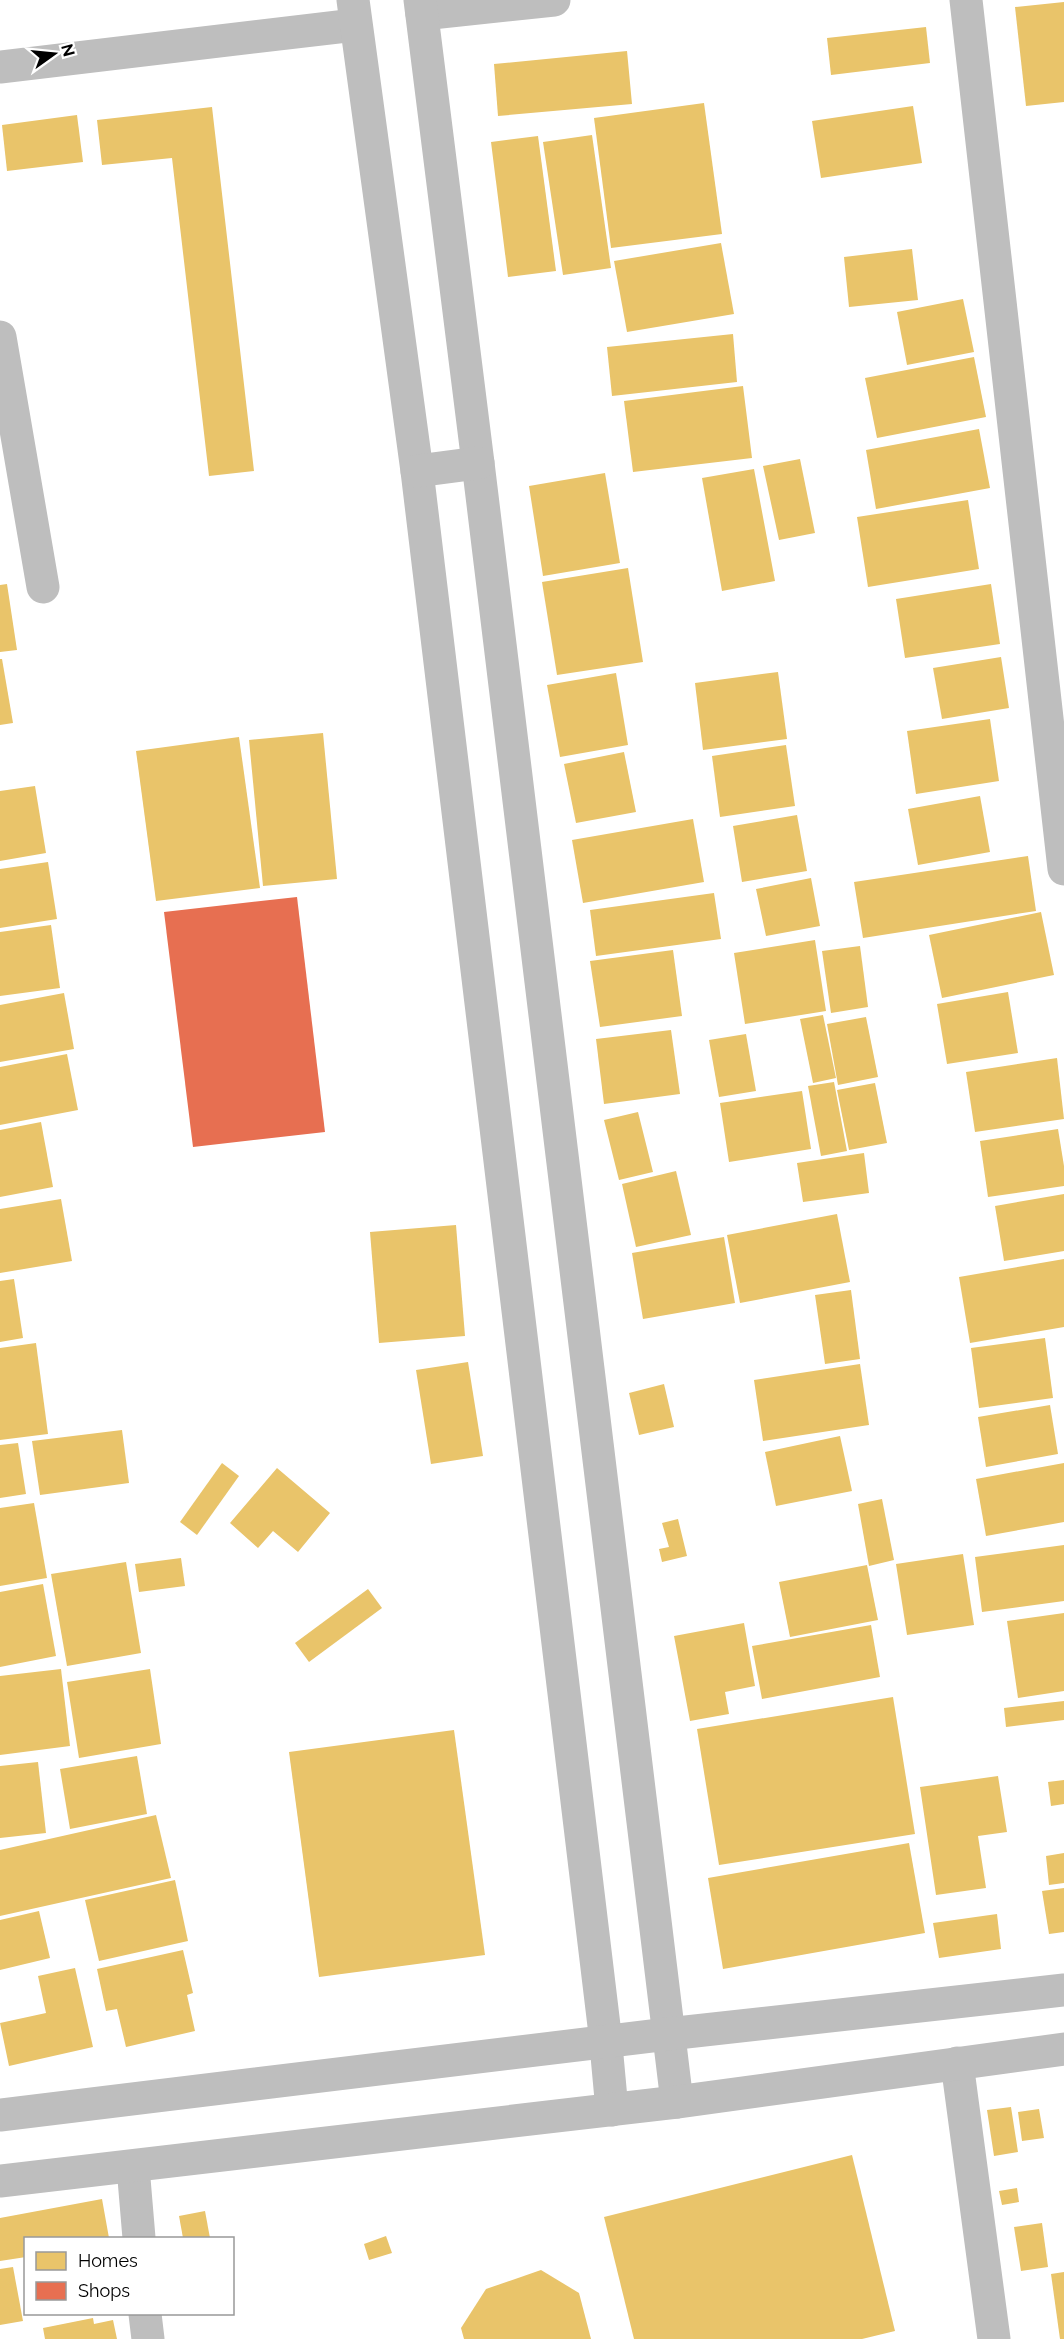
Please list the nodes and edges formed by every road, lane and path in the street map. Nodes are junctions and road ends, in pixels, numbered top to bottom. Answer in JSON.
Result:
{"nodes":[{"id":1,"x":554,"y":0,"type":"edge"},
{"id":2,"x":966,"y":0,"type":"edge"},
{"id":3,"x":421,"y":7,"type":"edge"},
{"id":4,"x":354,"y":13,"type":"edge"},
{"id":5,"x":0,"y":67,"type":"edge"},
{"id":6,"x":0,"y":337,"type":"edge"},
{"id":7,"x":478,"y":463,"type":"junction"},
{"id":8,"x":417,"y":471,"type":"junction"},
{"id":9,"x":43,"y":587,"type":"dead end"},
{"id":10,"x":1064,"y":869,"type":"edge"},
{"id":11,"x":1064,"y":1990,"type":"edge"},
{"id":12,"x":668,"y":2034,"type":"junction"},
{"id":13,"x":605,"y":2042,"type":"junction"},
{"id":14,"x":1064,"y":2049,"type":"edge"},
{"id":15,"x":957,"y":2063,"type":"junction"},
{"id":16,"x":677,"y":2102,"type":"junction"},
{"id":17,"x":612,"y":2110,"type":"junction"},
{"id":18,"x":0,"y":2115,"type":"edge"},
{"id":19,"x":133,"y":2167,"type":"junction"},
{"id":20,"x":0,"y":2181,"type":"edge"},
{"id":21,"x":139,"y":2237,"type":"edge"},
{"id":22,"x":145,"y":2315,"type":"edge"},
{"id":23,"x":148,"y":2339,"type":"edge"},
{"id":24,"x":994,"y":2339,"type":"edge"}],
"edges":[{"from":1,"to":3,"type":"street"},
{"from":2,"to":10,"type":"street"},
{"from":3,"to":7,"type":"street"},
{"from":4,"to":5,"type":"street"},
{"from":4,"to":8,"type":"street"},
{"from":6,"to":9,"type":"street"},
{"from":7,"to":8,"type":"street"},
{"from":7,"to":12,"type":"street"},
{"from":8,"to":13,"type":"street"},
{"from":11,"to":12,"type":"street"},
{"from":12,"to":13,"type":"street"},
{"from":12,"to":16,"type":"street"},
{"from":13,"to":17,"type":"street"},
{"from":13,"to":18,"type":"street"},
{"from":14,"to":15,"type":"street"},
{"from":15,"to":16,"type":"street"},
{"from":15,"to":24,"type":"street"},
{"from":16,"to":17,"type":"street"},
{"from":17,"to":19,"type":"street"},
{"from":19,"to":20,"type":"street"},
{"from":19,"to":21,"type":"street"},
{"from":22,"to":23,"type":"street"}]}
